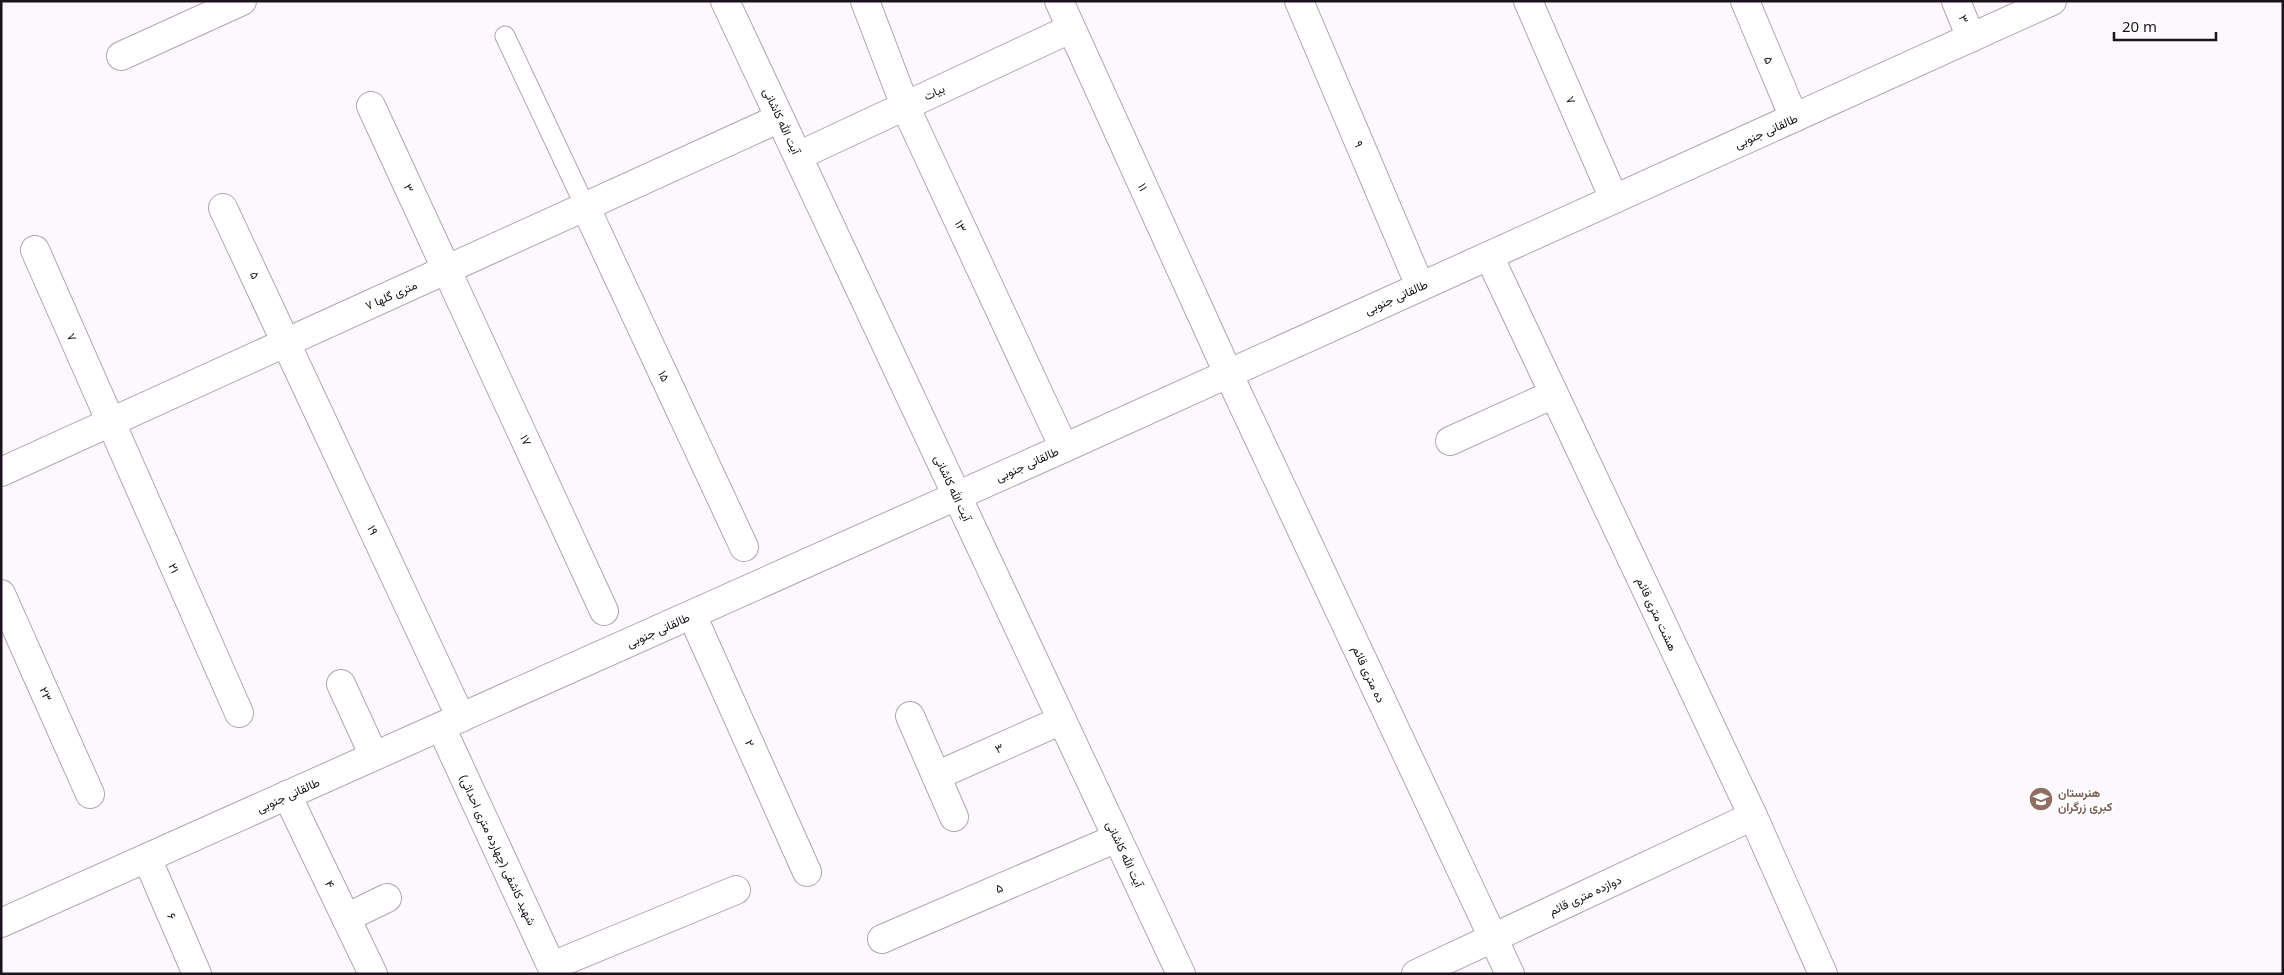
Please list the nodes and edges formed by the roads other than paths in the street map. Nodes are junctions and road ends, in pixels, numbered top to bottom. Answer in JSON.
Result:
{"nodes":[{"id":1,"x":242,"y":1,"type":"edge"},
{"id":2,"x":726,"y":1,"type":"edge"},
{"id":3,"x":865,"y":1,"type":"edge"},
{"id":4,"x":1059,"y":1,"type":"edge"},
{"id":5,"x":1299,"y":1,"type":"edge"},
{"id":6,"x":1528,"y":1,"type":"edge"},
{"id":7,"x":1745,"y":1,"type":"edge"},
{"id":8,"x":1956,"y":1,"type":"edge"},
{"id":9,"x":2052,"y":1,"type":"edge"},
{"id":10,"x":1070,"y":29,"type":"junction"},
{"id":11,"x":505,"y":36,"type":"dead end"},
{"id":12,"x":1971,"y":38,"type":"junction"},
{"id":13,"x":122,"y":56,"type":"dead end"},
{"id":14,"x":371,"y":106,"type":"dead end"},
{"id":15,"x":905,"y":106,"type":"junction"},
{"id":16,"x":780,"y":118,"type":"junction"},
{"id":17,"x":1794,"y":118,"type":"junction"},
{"id":18,"x":798,"y":156,"type":"junction"},
{"id":19,"x":1614,"y":199,"type":"junction"},
{"id":20,"x":585,"y":206,"type":"junction"},
{"id":21,"x":223,"y":208,"type":"dead end"},
{"id":22,"x":35,"y":250,"type":"dead end"},
{"id":23,"x":1488,"y":256,"type":"junction"},
{"id":24,"x":447,"y":270,"type":"junction"},
{"id":25,"x":1420,"y":286,"type":"junction"},
{"id":26,"x":286,"y":343,"type":"junction"},
{"id":27,"x":1228,"y":374,"type":"junction"},
{"id":28,"x":1554,"y":394,"type":"junction"},
{"id":29,"x":110,"y":423,"type":"junction"},
{"id":30,"x":1450,"y":441,"type":"dead end"},
{"id":31,"x":1064,"y":448,"type":"junction"},
{"id":32,"x":1,"y":472,"type":"edge"},
{"id":33,"x":957,"y":496,"type":"junction"},
{"id":34,"x":744,"y":546,"type":"dead end"},
{"id":35,"x":1,"y":594,"type":"edge"},
{"id":36,"x":604,"y":611,"type":"dead end"},
{"id":37,"x":692,"y":614,"type":"junction"},
{"id":38,"x":341,"y":684,"type":"dead end"},
{"id":39,"x":239,"y":713,"type":"dead end"},
{"id":40,"x":910,"y":716,"type":"dead end"},
{"id":41,"x":1062,"y":720,"type":"junction"},
{"id":42,"x":451,"y":722,"type":"junction"},
{"id":43,"x":374,"y":756,"type":"junction"},
{"id":44,"x":936,"y":776,"type":"junction"},
{"id":45,"x":90,"y":794,"type":"dead end"},
{"id":46,"x":287,"y":796,"type":"junction"},
{"id":47,"x":1753,"y":816,"type":"junction"},
{"id":48,"x":954,"y":818,"type":"dead end"},
{"id":49,"x":1117,"y":838,"type":"junction"},
{"id":50,"x":147,"y":858,"type":"junction"},
{"id":51,"x":807,"y":872,"type":"dead end"},
{"id":52,"x":736,"y":890,"type":"dead end"},
{"id":53,"x":387,"y":898,"type":"dead end"},
{"id":54,"x":346,"y":918,"type":"junction"},
{"id":55,"x":1,"y":923,"type":"edge"},
{"id":56,"x":1493,"y":938,"type":"junction"},
{"id":57,"x":882,"y":939,"type":"dead end"},
{"id":58,"x":553,"y":970,"type":"edge"},
{"id":59,"x":1177,"y":973,"type":"edge"},
{"id":60,"x":198,"y":974,"type":"edge"},
{"id":61,"x":373,"y":974,"type":"edge"},
{"id":62,"x":1416,"y":974,"type":"edge"},
{"id":63,"x":1510,"y":974,"type":"edge"},
{"id":64,"x":1822,"y":974,"type":"edge"}],
"edges":[{"from":1,"to":13,"type":"street"},
{"from":2,"to":16,"type":"street","name":"آیت الله کاشانی"},
{"from":3,"to":15,"type":"street","name":"۱۳"},
{"from":4,"to":10,"type":"street","name":"۱۱"},
{"from":5,"to":25,"type":"street","name":"۹"},
{"from":6,"to":19,"type":"street","name":"۷"},
{"from":7,"to":17,"type":"street","name":"۵"},
{"from":8,"to":12,"type":"street","name":"۳"},
{"from":9,"to":12,"type":"street","name":"طالقانی جنوبی"},
{"from":10,"to":15,"type":"street","name":"بیات"},
{"from":10,"to":27,"type":"street","name":"۱۱"},
{"from":11,"to":20,"type":"lane"},
{"from":12,"to":17,"type":"street","name":"طالقانی جنوبی"},
{"from":14,"to":24,"type":"street","name":"۳"},
{"from":15,"to":18,"type":"street","name":"بیات"},
{"from":15,"to":31,"type":"street","name":"۱۳"},
{"from":16,"to":18,"type":"street","name":"آیت الله کاشانی"},
{"from":16,"to":20,"type":"street","name":"۷ متری گلها"},
{"from":17,"to":19,"type":"street","name":"طالقانی جنوبی"},
{"from":18,"to":33,"type":"street","name":"آیت الله کاشانی"},
{"from":19,"to":23,"type":"street","name":"طالقانی جنوبی"},
{"from":20,"to":24,"type":"street","name":"۷ متری گلها"},
{"from":20,"to":34,"type":"street","name":"۱۵"},
{"from":21,"to":26,"type":"street","name":"۵"},
{"from":22,"to":29,"type":"street","name":"۷"},
{"from":23,"to":25,"type":"street","name":"طالقانی جنوبی"},
{"from":23,"to":28,"type":"street","name":"هشت متری قائم"},
{"from":24,"to":26,"type":"street","name":"۷ متری گلها"},
{"from":24,"to":36,"type":"street","name":"۱۷"},
{"from":25,"to":27,"type":"street","name":"طالقانی جنوبی"},
{"from":26,"to":29,"type":"street","name":"۷ متری گلها"},
{"from":26,"to":42,"type":"street","name":"۱۹"},
{"from":27,"to":31,"type":"street","name":"طالقانی جنوبی"},
{"from":27,"to":56,"type":"street","name":"ده متری قائم"},
{"from":28,"to":30,"type":"street"},
{"from":28,"to":47,"type":"street","name":"هشت متری قائم"},
{"from":29,"to":32,"type":"street","name":"۷ متری گلها"},
{"from":29,"to":39,"type":"street","name":"۲۱"},
{"from":31,"to":33,"type":"street","name":"طالقانی جنوبی"},
{"from":33,"to":37,"type":"street","name":"طالقانی جنوبی"},
{"from":33,"to":41,"type":"street","name":"آیت الله کاشانی"},
{"from":35,"to":45,"type":"street","name":"۲۳"},
{"from":37,"to":42,"type":"street","name":"طالقانی جنوبی"},
{"from":37,"to":51,"type":"street","name":"۲"},
{"from":38,"to":43,"type":"street"},
{"from":40,"to":44,"type":"street"},
{"from":41,"to":44,"type":"street","name":"۳"},
{"from":41,"to":49,"type":"street","name":"آیت الله کاشانی"},
{"from":42,"to":43,"type":"street","name":"طالقانی جنوبی"},
{"from":42,"to":58,"type":"street","name":"شهید کاشفی (چهارده متری احداثی)"},
{"from":43,"to":46,"type":"street","name":"طالقانی جنوبی"},
{"from":44,"to":48,"type":"street"},
{"from":46,"to":50,"type":"street","name":"طالقانی جنوبی"},
{"from":46,"to":54,"type":"street","name":"۴"},
{"from":47,"to":56,"type":"street","name":"دوازده متری قائم"},
{"from":47,"to":64,"type":"street","name":"هشت متری قائم"},
{"from":49,"to":57,"type":"street","name":"۵"},
{"from":49,"to":59,"type":"street","name":"آیت الله کاشانی"},
{"from":50,"to":55,"type":"street","name":"طالقانی جنوبی"},
{"from":50,"to":60,"type":"street","name":"۶"},
{"from":52,"to":58,"type":"street"},
{"from":53,"to":54,"type":"street"},
{"from":54,"to":61,"type":"street","name":"۴"},
{"from":56,"to":62,"type":"street","name":"دوازده متری قائم"},
{"from":56,"to":63,"type":"street","name":"ده متری قائم"}]}
